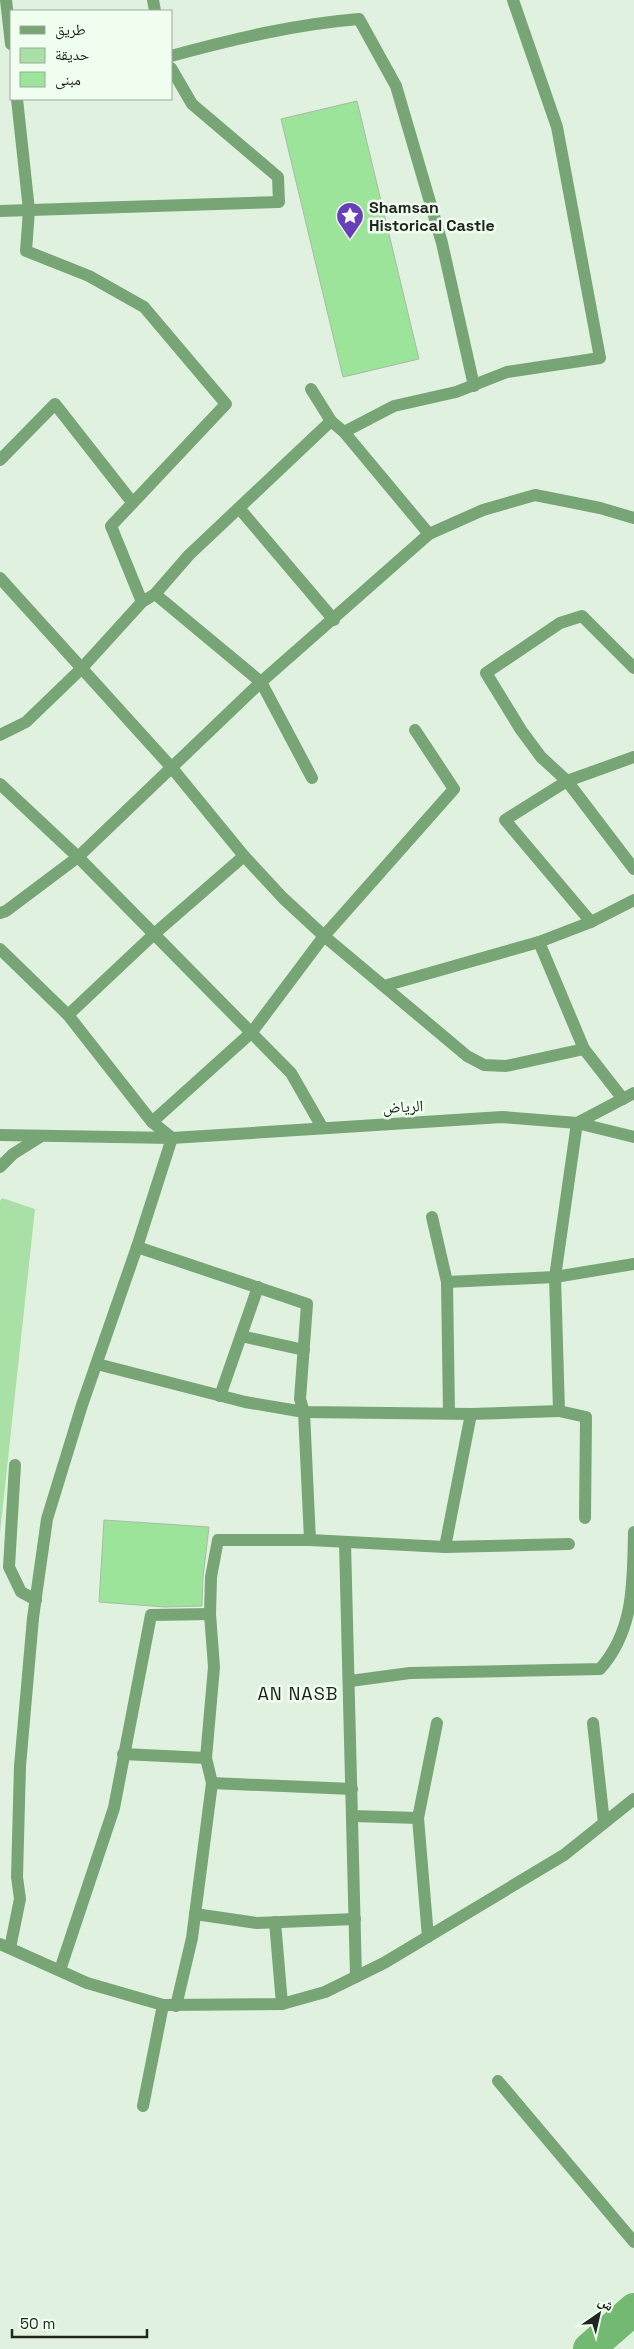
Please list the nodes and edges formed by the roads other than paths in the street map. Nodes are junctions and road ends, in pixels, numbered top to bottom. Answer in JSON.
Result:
{"nodes":[{"id":1,"x":513,"y":0,"type":"edge"},
{"id":2,"x":8,"y":2,"type":"edge"},
{"id":3,"x":10,"y":30,"type":"edge"},
{"id":4,"x":172,"y":56,"type":"edge"},
{"id":5,"x":172,"y":70,"type":"edge"},
{"id":6,"x":17,"y":100,"type":"edge"},
{"id":7,"x":0,"y":210,"type":"edge"},
{"id":8,"x":29,"y":210,"type":"junction"},
{"id":9,"x":474,"y":386,"type":"junction"},
{"id":10,"x":311,"y":389,"type":"dead end"},
{"id":11,"x":331,"y":421,"type":"junction"},
{"id":12,"x":344,"y":432,"type":"junction"},
{"id":13,"x":0,"y":460,"type":"edge"},
{"id":14,"x":132,"y":502,"type":"junction"},
{"id":15,"x":239,"y":508,"type":"junction"},
{"id":16,"x":634,"y":518,"type":"edge"},
{"id":17,"x":429,"y":534,"type":"junction"},
{"id":18,"x":0,"y":578,"type":"edge"},
{"id":19,"x":155,"y":594,"type":"junction"},
{"id":20,"x":142,"y":602,"type":"junction"},
{"id":21,"x":334,"y":620,"type":"junction"},
{"id":22,"x":634,"y":668,"type":"edge"},
{"id":23,"x":82,"y":669,"type":"junction"},
{"id":24,"x":261,"y":682,"type":"junction"},
{"id":25,"x":415,"y":730,"type":"dead end"},
{"id":26,"x":0,"y":735,"type":"edge"},
{"id":27,"x":634,"y":757,"type":"edge"},
{"id":28,"x":172,"y":768,"type":"junction"},
{"id":29,"x":312,"y":778,"type":"dead end"},
{"id":30,"x":567,"y":781,"type":"junction"},
{"id":31,"x":0,"y":784,"type":"edge"},
{"id":32,"x":244,"y":856,"type":"junction"},
{"id":33,"x":78,"y":857,"type":"junction"},
{"id":34,"x":634,"y":869,"type":"edge"},
{"id":35,"x":634,"y":900,"type":"edge"},
{"id":36,"x":0,"y":913,"type":"edge"},
{"id":37,"x":591,"y":922,"type":"junction"},
{"id":38,"x":153,"y":935,"type":"junction"},
{"id":39,"x":324,"y":936,"type":"junction"},
{"id":40,"x":539,"y":942,"type":"junction"},
{"id":41,"x":0,"y":949,"type":"edge"},
{"id":42,"x":384,"y":986,"type":"junction"},
{"id":43,"x":68,"y":1015,"type":"junction"},
{"id":44,"x":252,"y":1032,"type":"junction"},
{"id":45,"x":584,"y":1049,"type":"junction"},
{"id":46,"x":629,"y":1096,"type":"edge"},
{"id":47,"x":152,"y":1122,"type":"junction"},
{"id":48,"x":577,"y":1123,"type":"junction"},
{"id":49,"x":322,"y":1128,"type":"junction"},
{"id":50,"x":0,"y":1135,"type":"edge"},
{"id":51,"x":40,"y":1137,"type":"junction"},
{"id":52,"x":634,"y":1137,"type":"edge"},
{"id":53,"x":172,"y":1138,"type":"junction"},
{"id":54,"x":0,"y":1167,"type":"edge"},
{"id":55,"x":432,"y":1217,"type":"dead end"},
{"id":56,"x":137,"y":1247,"type":"junction"},
{"id":57,"x":634,"y":1264,"type":"edge"},
{"id":58,"x":555,"y":1277,"type":"junction"},
{"id":59,"x":447,"y":1282,"type":"junction"},
{"id":60,"x":258,"y":1288,"type":"junction"},
{"id":61,"x":241,"y":1336,"type":"junction"},
{"id":62,"x":304,"y":1350,"type":"junction"},
{"id":63,"x":97,"y":1364,"type":"junction"},
{"id":64,"x":220,"y":1396,"type":"junction"},
{"id":65,"x":558,"y":1411,"type":"junction"},
{"id":66,"x":304,"y":1412,"type":"junction"},
{"id":67,"x":450,"y":1413,"type":"junction"},
{"id":68,"x":471,"y":1414,"type":"junction"},
{"id":69,"x":15,"y":1465,"type":"dead end"},
{"id":70,"x":584,"y":1518,"type":"dead end"},
{"id":71,"x":634,"y":1532,"type":"edge"},
{"id":72,"x":310,"y":1540,"type":"junction"},
{"id":73,"x":345,"y":1543,"type":"junction"},
{"id":74,"x":569,"y":1544,"type":"dead end"},
{"id":75,"x":444,"y":1547,"type":"junction"},
{"id":76,"x":36,"y":1600,"type":"junction"},
{"id":77,"x":210,"y":1614,"type":"junction"},
{"id":78,"x":350,"y":1680,"type":"junction"},
{"id":79,"x":593,"y":1723,"type":"dead end"},
{"id":80,"x":437,"y":1724,"type":"dead end"},
{"id":81,"x":124,"y":1754,"type":"junction"},
{"id":82,"x":206,"y":1758,"type":"junction"},
{"id":83,"x":212,"y":1782,"type":"junction"},
{"id":84,"x":352,"y":1789,"type":"junction"},
{"id":85,"x":634,"y":1799,"type":"edge"},
{"id":86,"x":353,"y":1816,"type":"junction"},
{"id":87,"x":418,"y":1818,"type":"junction"},
{"id":88,"x":604,"y":1823,"type":"junction"},
{"id":89,"x":195,"y":1914,"type":"junction"},
{"id":90,"x":355,"y":1919,"type":"junction"},
{"id":91,"x":276,"y":1922,"type":"junction"},
{"id":92,"x":428,"y":1937,"type":"junction"},
{"id":93,"x":5,"y":1946,"type":"edge"},
{"id":94,"x":60,"y":1970,"type":"junction"},
{"id":95,"x":356,"y":1977,"type":"junction"},
{"id":96,"x":282,"y":2004,"type":"junction"},
{"id":97,"x":169,"y":2006,"type":"junction"},
{"id":98,"x":498,"y":2081,"type":"dead end"},
{"id":99,"x":143,"y":2106,"type":"dead end"},
{"id":100,"x":634,"y":2242,"type":"edge"}],
"edges":[{"from":1,"to":9,"type":"street"},
{"from":2,"to":3,"type":"street"},
{"from":4,"to":9,"type":"street"},
{"from":5,"to":8,"type":"street"},
{"from":6,"to":8,"type":"street"},
{"from":7,"to":8,"type":"street"},
{"from":8,"to":14,"type":"street"},
{"from":9,"to":12,"type":"street"},
{"from":10,"to":11,"type":"street"},
{"from":11,"to":12,"type":"street"},
{"from":11,"to":15,"type":"street"},
{"from":12,"to":17,"type":"street"},
{"from":13,"to":14,"type":"street"},
{"from":14,"to":20,"type":"street"},
{"from":15,"to":19,"type":"street"},
{"from":15,"to":21,"type":"street"},
{"from":16,"to":17,"type":"street"},
{"from":17,"to":21,"type":"street"},
{"from":18,"to":23,"type":"street"},
{"from":19,"to":20,"type":"street"},
{"from":19,"to":24,"type":"street"},
{"from":20,"to":23,"type":"street"},
{"from":21,"to":24,"type":"street"},
{"from":22,"to":30,"type":"street"},
{"from":23,"to":26,"type":"street"},
{"from":23,"to":28,"type":"street"},
{"from":24,"to":28,"type":"street"},
{"from":24,"to":29,"type":"street"},
{"from":25,"to":39,"type":"street"},
{"from":27,"to":30,"type":"street"},
{"from":28,"to":32,"type":"street"},
{"from":28,"to":33,"type":"street"},
{"from":30,"to":34,"type":"street"},
{"from":30,"to":37,"type":"street"},
{"from":31,"to":33,"type":"street"},
{"from":32,"to":38,"type":"street"},
{"from":32,"to":39,"type":"street"},
{"from":33,"to":36,"type":"street"},
{"from":33,"to":38,"type":"street"},
{"from":35,"to":37,"type":"street"},
{"from":37,"to":40,"type":"street"},
{"from":38,"to":43,"type":"street"},
{"from":38,"to":44,"type":"street"},
{"from":39,"to":42,"type":"street"},
{"from":39,"to":44,"type":"street"},
{"from":40,"to":42,"type":"street"},
{"from":40,"to":45,"type":"street"},
{"from":41,"to":43,"type":"street"},
{"from":42,"to":45,"type":"street"},
{"from":43,"to":47,"type":"street"},
{"from":44,"to":47,"type":"street"},
{"from":44,"to":49,"type":"street"},
{"from":45,"to":46,"type":"street"},
{"from":46,"to":48,"type":"street"},
{"from":47,"to":53,"type":"street"},
{"from":48,"to":49,"type":"street","name":"الرياض"},
{"from":48,"to":52,"type":"street","name":"الرياض"},
{"from":48,"to":58,"type":"street"},
{"from":49,"to":53,"type":"street","name":"الرياض"},
{"from":50,"to":51,"type":"street","name":"الرياض"},
{"from":51,"to":53,"type":"street","name":"الرياض"},
{"from":51,"to":54,"type":"street"},
{"from":53,"to":56,"type":"street"},
{"from":55,"to":59,"type":"street"},
{"from":56,"to":60,"type":"street"},
{"from":56,"to":63,"type":"street"},
{"from":57,"to":58,"type":"street"},
{"from":58,"to":59,"type":"street"},
{"from":58,"to":65,"type":"street"},
{"from":59,"to":67,"type":"street"},
{"from":60,"to":61,"type":"street"},
{"from":60,"to":62,"type":"street"},
{"from":61,"to":62,"type":"street"},
{"from":61,"to":64,"type":"street"},
{"from":62,"to":66,"type":"street"},
{"from":63,"to":64,"type":"street"},
{"from":63,"to":76,"type":"street"},
{"from":64,"to":66,"type":"street"},
{"from":65,"to":68,"type":"street"},
{"from":65,"to":70,"type":"street"},
{"from":66,"to":67,"type":"street"},
{"from":66,"to":72,"type":"street"},
{"from":67,"to":68,"type":"street"},
{"from":68,"to":75,"type":"street"},
{"from":69,"to":76,"type":"street"},
{"from":71,"to":78,"type":"street"},
{"from":72,"to":73,"type":"street"},
{"from":72,"to":77,"type":"street"},
{"from":73,"to":75,"type":"street"},
{"from":73,"to":78,"type":"street"},
{"from":74,"to":75,"type":"street"},
{"from":76,"to":93,"type":"street"},
{"from":77,"to":81,"type":"street"},
{"from":77,"to":82,"type":"street"},
{"from":78,"to":84,"type":"street"},
{"from":79,"to":88,"type":"street"},
{"from":80,"to":87,"type":"street"},
{"from":81,"to":82,"type":"street"},
{"from":81,"to":94,"type":"street"},
{"from":82,"to":83,"type":"street"},
{"from":83,"to":84,"type":"street"},
{"from":83,"to":89,"type":"street"},
{"from":84,"to":86,"type":"street"},
{"from":85,"to":88,"type":"street"},
{"from":86,"to":87,"type":"street"},
{"from":86,"to":90,"type":"street"},
{"from":87,"to":92,"type":"street"},
{"from":88,"to":92,"type":"street"},
{"from":89,"to":91,"type":"street"},
{"from":89,"to":97,"type":"street"},
{"from":90,"to":91,"type":"street"},
{"from":90,"to":95,"type":"street"},
{"from":91,"to":96,"type":"street"},
{"from":92,"to":95,"type":"street"},
{"from":93,"to":94,"type":"street"},
{"from":94,"to":97,"type":"street"},
{"from":95,"to":96,"type":"street"},
{"from":96,"to":97,"type":"street"},
{"from":97,"to":99,"type":"street"},
{"from":98,"to":100,"type":"street"}]}
